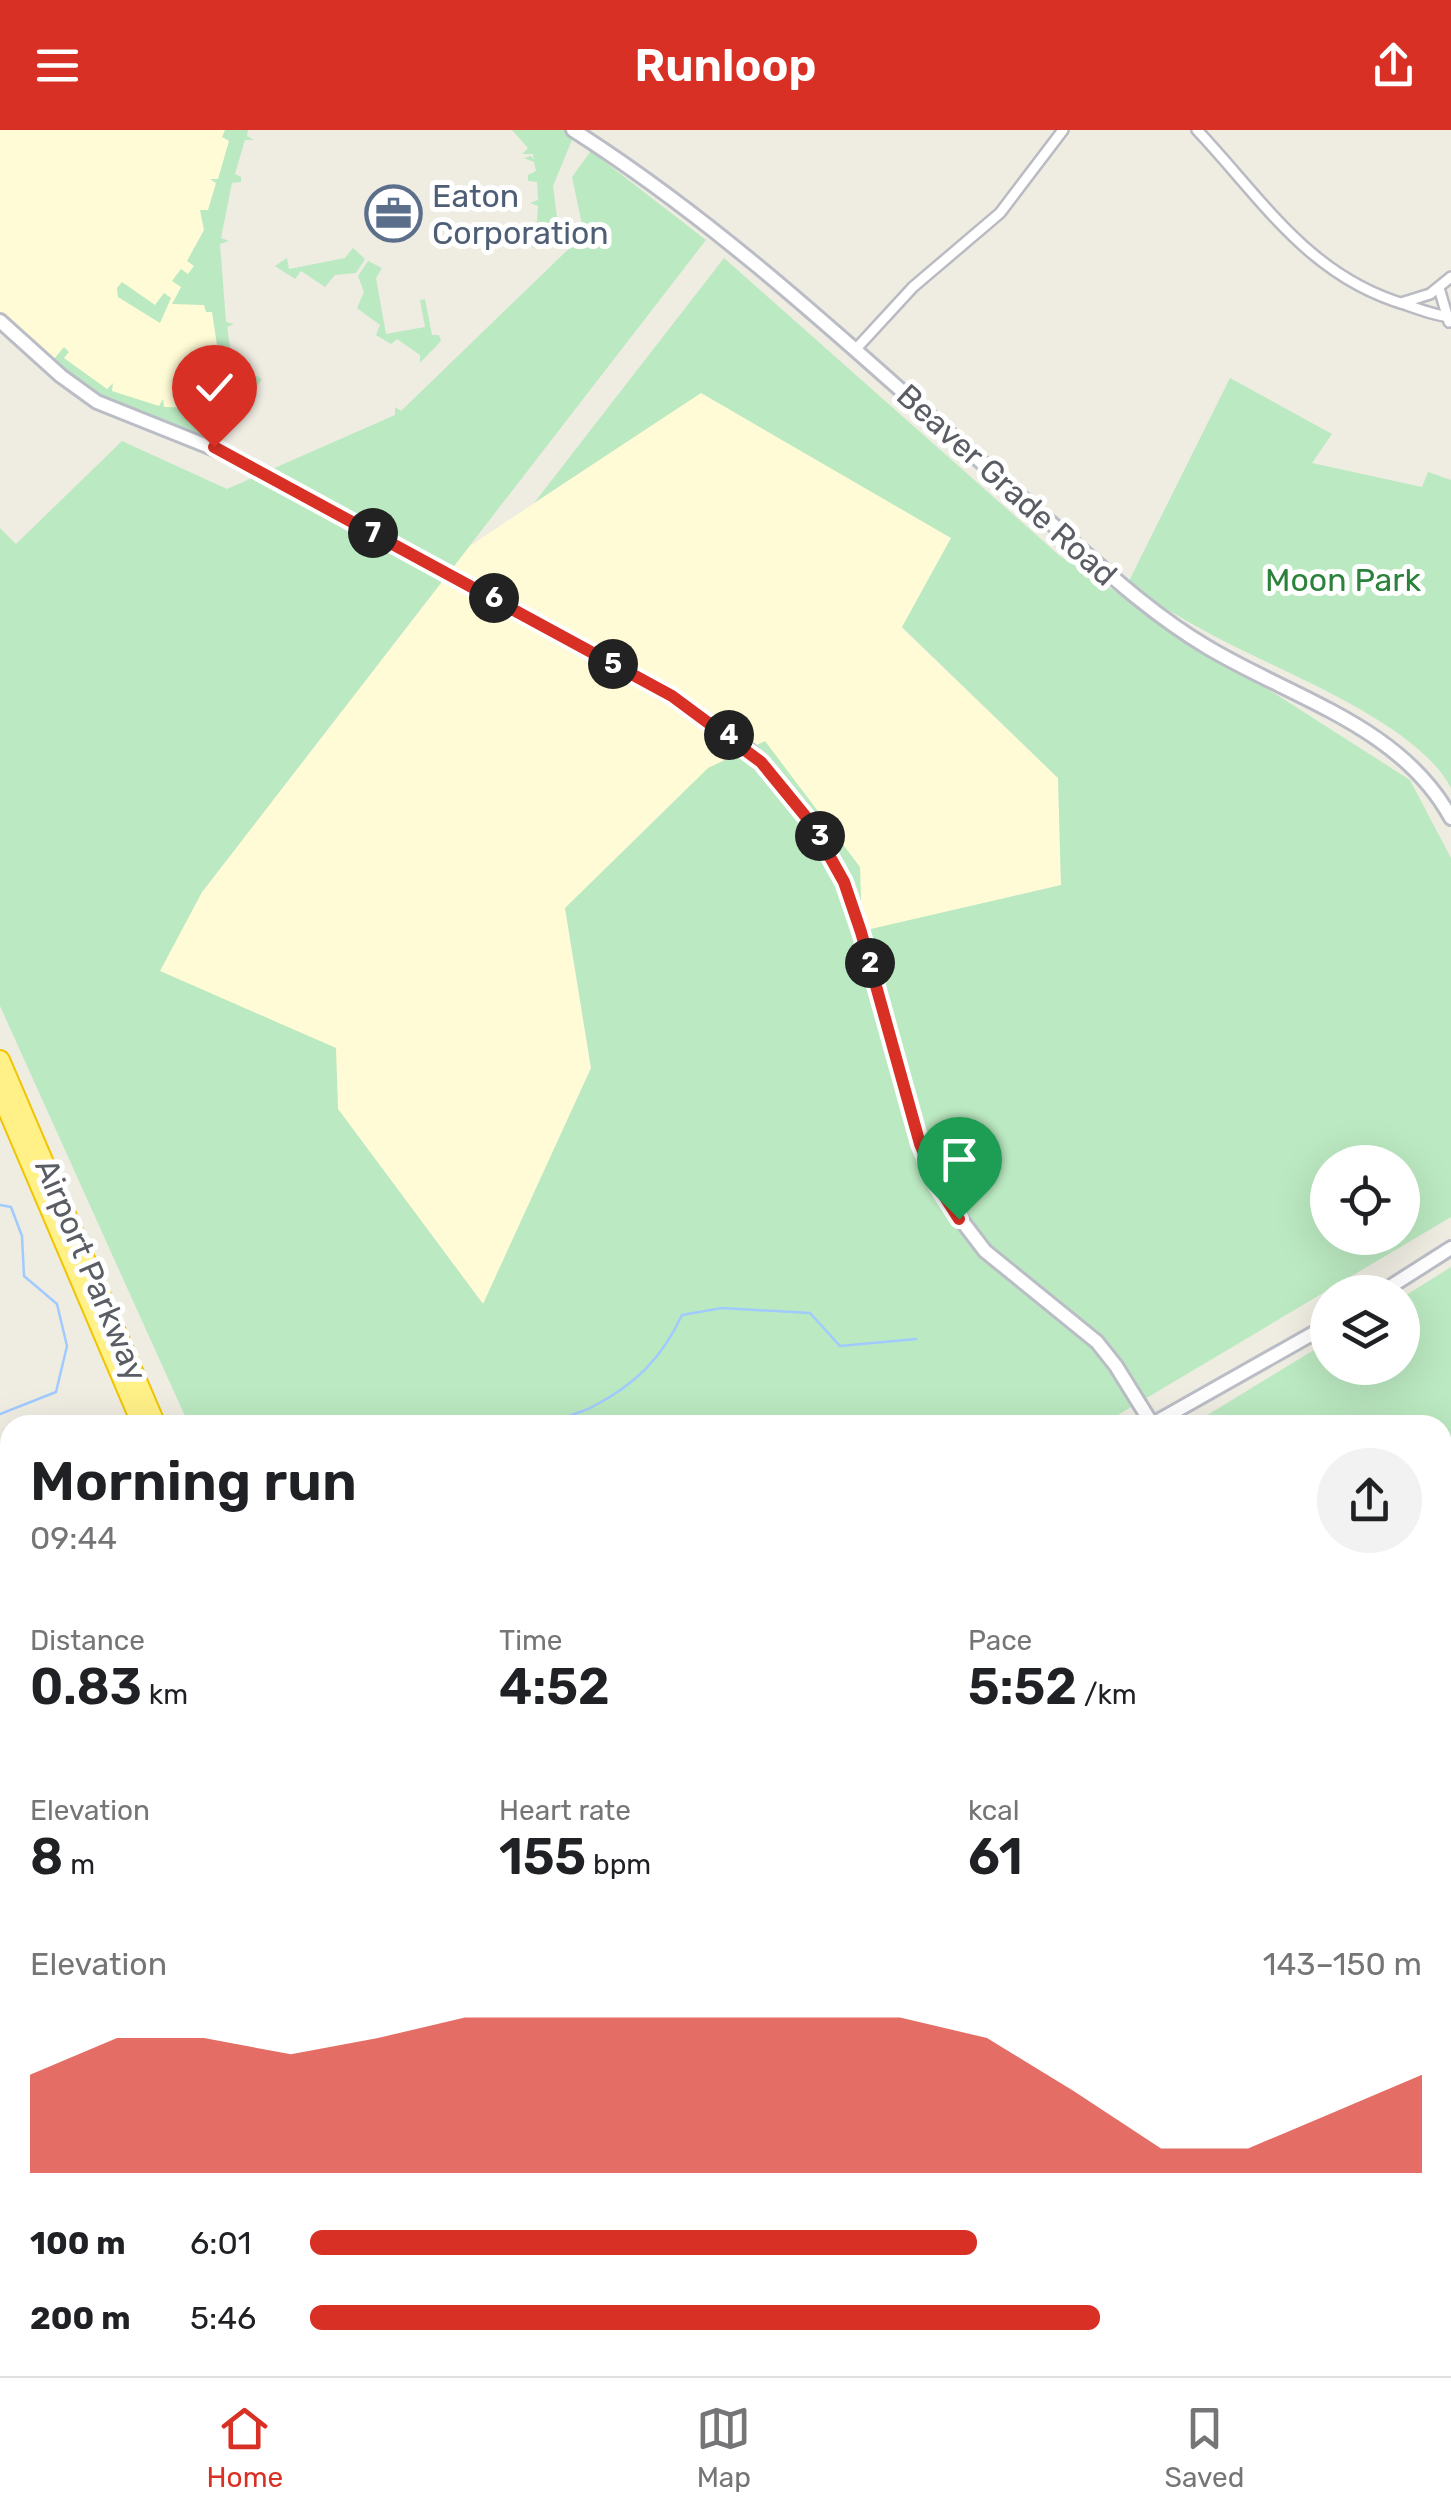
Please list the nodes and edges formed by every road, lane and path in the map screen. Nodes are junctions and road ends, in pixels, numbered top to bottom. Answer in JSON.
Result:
{"nodes":[{"id":1,"x":574,"y":130,"type":"edge"},
{"id":2,"x":1062,"y":130,"type":"edge"},
{"id":3,"x":1196,"y":130,"type":"edge"},
{"id":4,"x":1451,"y":277,"type":"edge"},
{"id":5,"x":1440,"y":288,"type":"junction"},
{"id":6,"x":1399,"y":303,"type":"junction"},
{"id":7,"x":1450,"y":319,"type":"edge"},
{"id":8,"x":0,"y":321,"type":"edge"},
{"id":9,"x":855,"y":350,"type":"junction"},
{"id":10,"x":1451,"y":818,"type":"edge"},
{"id":11,"x":0,"y":1060,"type":"edge"},
{"id":12,"x":0,"y":1092,"type":"edge"},
{"id":13,"x":84,"y":1248,"type":"junction"},
{"id":14,"x":1451,"y":1248,"type":"edge"},
{"id":15,"x":1409,"y":1275,"type":"edge"},
{"id":16,"x":1310,"y":1335,"type":"edge"},
{"id":17,"x":138,"y":1415,"type":"edge"},
{"id":18,"x":152,"y":1415,"type":"edge"},
{"id":19,"x":165,"y":1415,"type":"edge"},
{"id":20,"x":1146,"y":1415,"type":"edge"},
{"id":21,"x":1170,"y":1415,"type":"edge"}],
"edges":[{"from":1,"to":9,"type":"street","name":"Beaver Grade Road"},
{"from":2,"to":9,"type":"street"},
{"from":3,"to":6,"type":"street"},
{"from":4,"to":5,"type":"street"},
{"from":5,"to":6,"type":"street"},
{"from":5,"to":7,"type":"street"},
{"from":6,"to":7,"type":"street"},
{"from":8,"to":20,"type":"street"},
{"from":9,"to":10,"type":"street","name":"Beaver Grade Road"},
{"from":11,"to":13,"type":"highway","name":"Airport Parkway"},
{"from":12,"to":17,"type":"highway","name":"Airport Parkway"},
{"from":13,"to":18,"type":"highway","name":"Airport Parkway"},
{"from":13,"to":19,"type":"highway"},
{"from":14,"to":15,"type":"street"},
{"from":16,"to":21,"type":"street"}]}
